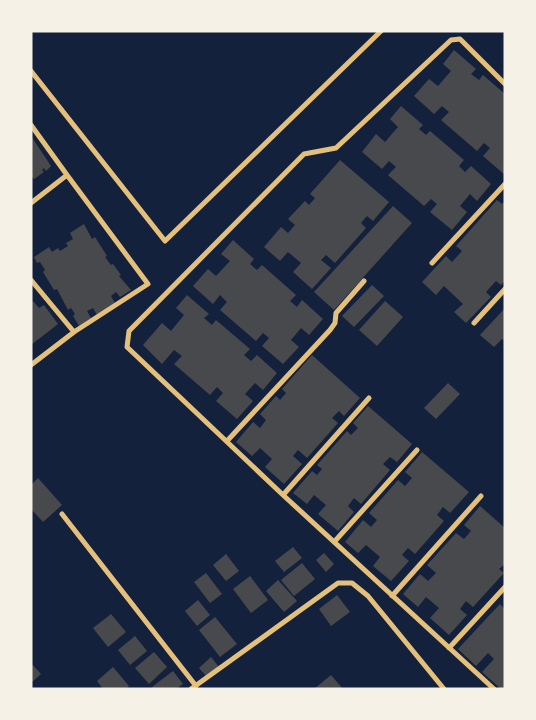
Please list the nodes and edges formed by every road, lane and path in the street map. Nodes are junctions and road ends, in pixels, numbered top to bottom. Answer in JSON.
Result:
{"nodes":[{"id":1,"x":381,"y":31,"type":"edge"},
{"id":2,"x":374,"y":34,"type":"edge"},
{"id":3,"x":31,"y":71,"type":"edge"},
{"id":4,"x":505,"y":84,"type":"edge"},
{"id":5,"x":31,"y":125,"type":"edge"},
{"id":6,"x":67,"y":175,"type":"junction"},
{"id":7,"x":505,"y":184,"type":"edge"},
{"id":8,"x":31,"y":203,"type":"edge"},
{"id":9,"x":432,"y":263,"type":"dead end"},
{"id":10,"x":31,"y":280,"type":"edge"},
{"id":11,"x":364,"y":281,"type":"dead end"},
{"id":12,"x":505,"y":289,"type":"edge"},
{"id":13,"x":474,"y":323,"type":"dead end"},
{"id":14,"x":74,"y":332,"type":"junction"},
{"id":15,"x":31,"y":365,"type":"edge"},
{"id":16,"x":369,"y":398,"type":"dead end"},
{"id":17,"x":227,"y":441,"type":"junction"},
{"id":18,"x":417,"y":450,"type":"dead end"},
{"id":19,"x":283,"y":495,"type":"junction"},
{"id":20,"x":481,"y":496,"type":"dead end"},
{"id":21,"x":62,"y":514,"type":"dead end"},
{"id":22,"x":335,"y":541,"type":"junction"},
{"id":23,"x":505,"y":587,"type":"edge"},
{"id":24,"x":392,"y":596,"type":"junction"},
{"id":25,"x":450,"y":648,"type":"junction"},
{"id":26,"x":193,"y":687,"type":"edge"},
{"id":27,"x":444,"y":689,"type":"edge"},
{"id":28,"x":494,"y":689,"type":"edge"}],
"edges":[{"from":1,"to":2,"type":"street"},
{"from":2,"to":3,"type":"street"},
{"from":4,"to":17,"type":"street"},
{"from":5,"to":6,"type":"street"},
{"from":6,"to":8,"type":"street"},
{"from":6,"to":14,"type":"street"},
{"from":7,"to":9,"type":"street"},
{"from":10,"to":14,"type":"street"},
{"from":11,"to":17,"type":"street"},
{"from":12,"to":13,"type":"street"},
{"from":14,"to":15,"type":"street"},
{"from":16,"to":19,"type":"street"},
{"from":17,"to":19,"type":"street"},
{"from":18,"to":22,"type":"street"},
{"from":19,"to":22,"type":"street"},
{"from":20,"to":24,"type":"street"},
{"from":21,"to":26,"type":"street"},
{"from":22,"to":24,"type":"street"},
{"from":23,"to":25,"type":"street"},
{"from":24,"to":25,"type":"street"},
{"from":25,"to":28,"type":"street"},
{"from":26,"to":27,"type":"street"}]}
